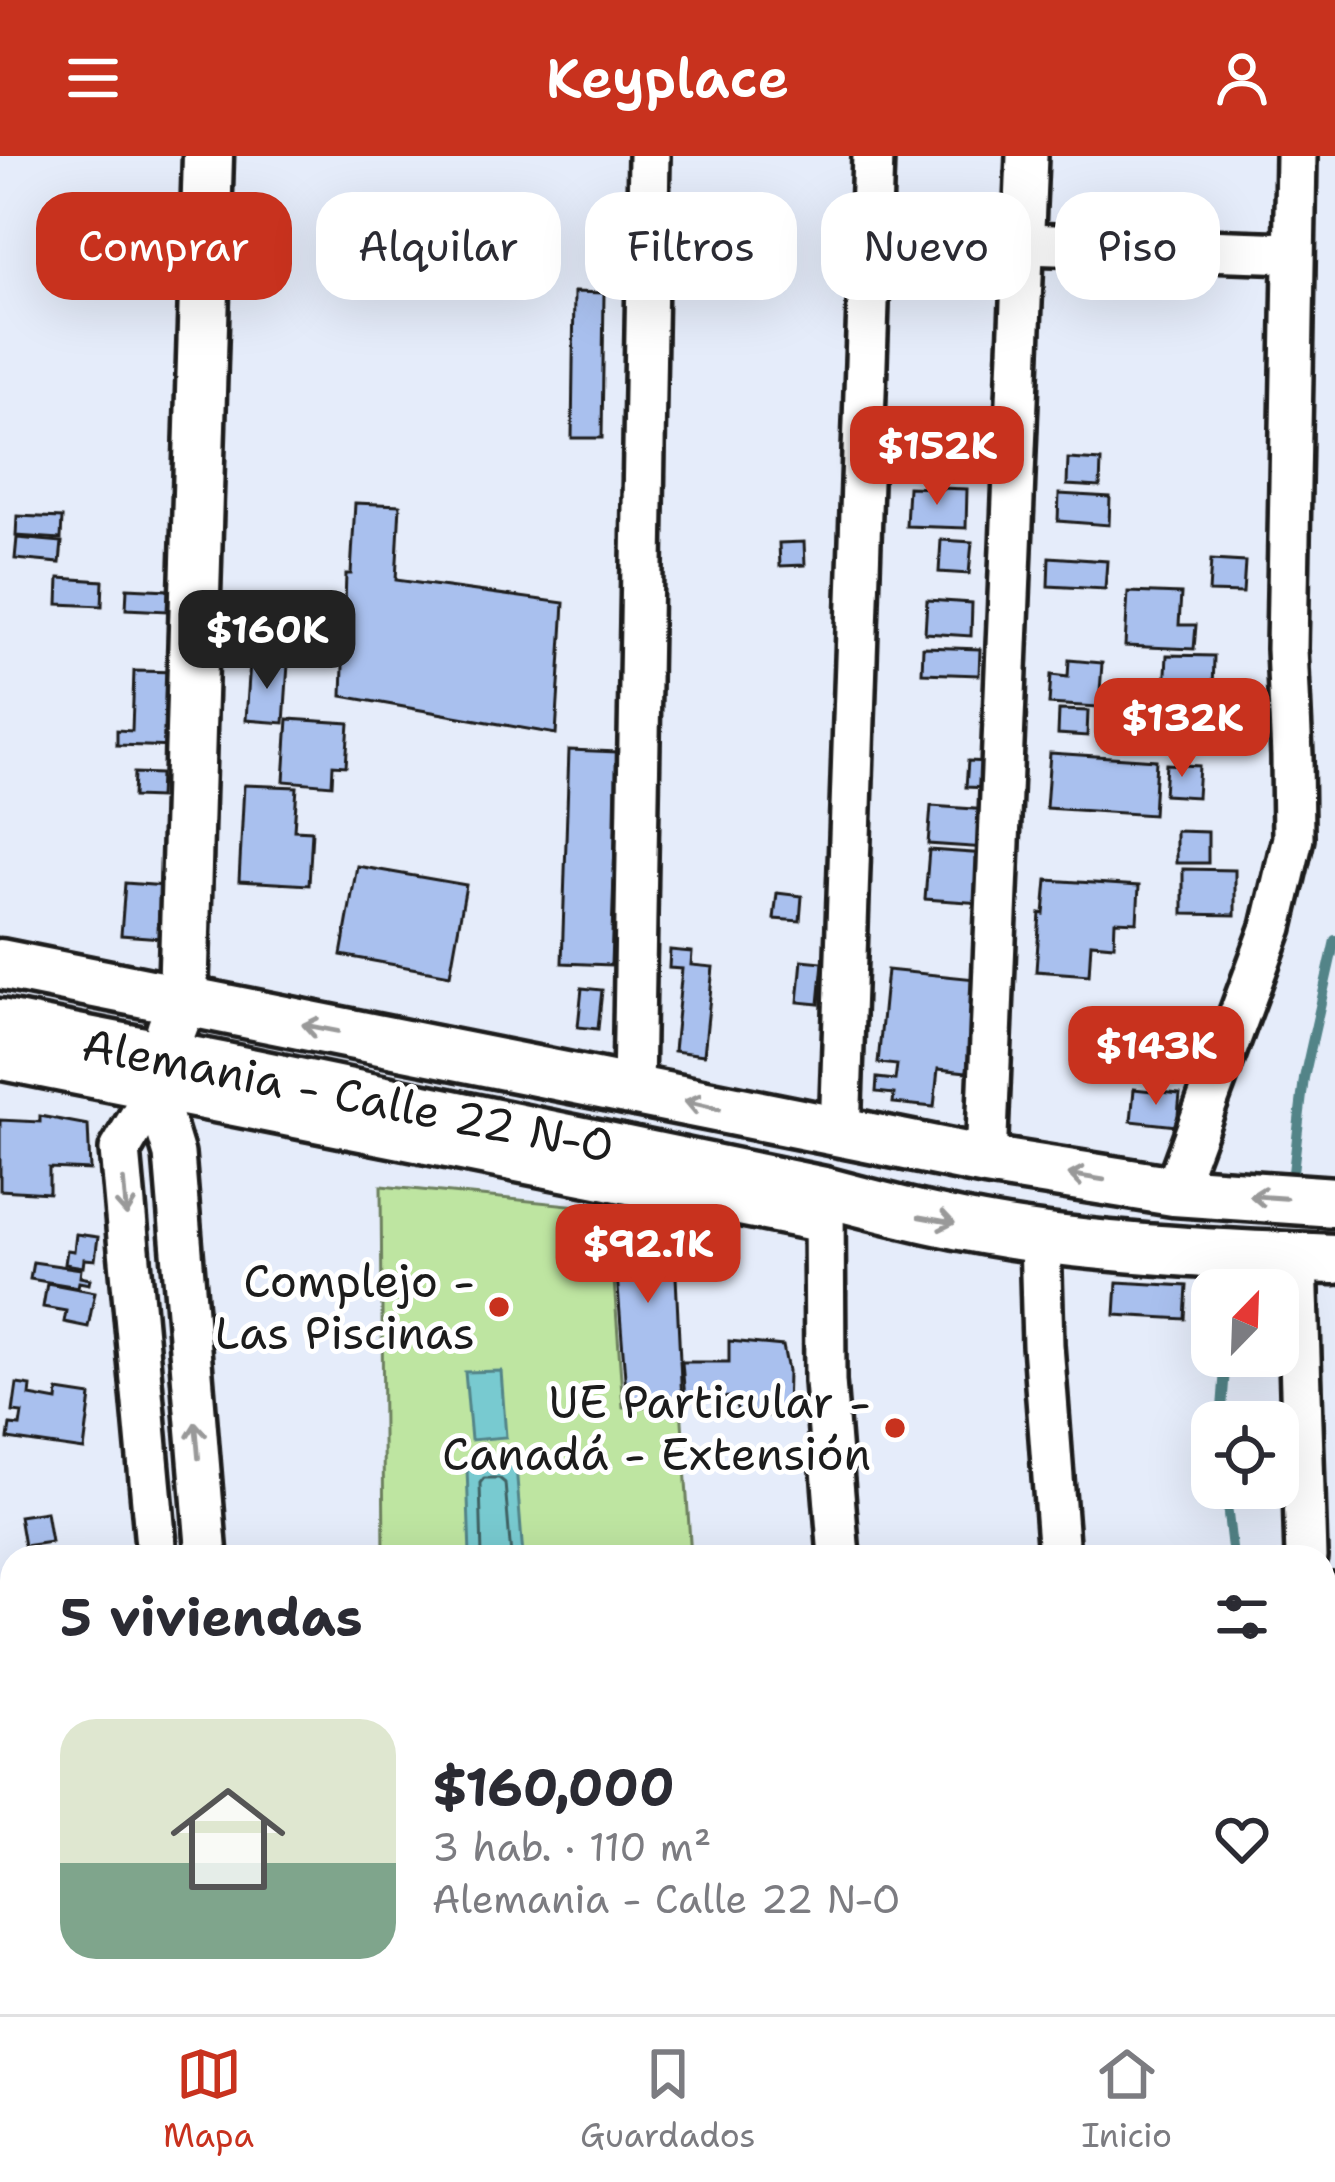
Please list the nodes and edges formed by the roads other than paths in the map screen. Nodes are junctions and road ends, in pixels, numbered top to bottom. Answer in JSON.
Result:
{"nodes":[{"id":1,"x":208,"y":156,"type":"edge"},
{"id":2,"x":649,"y":156,"type":"edge"},
{"id":3,"x":873,"y":156,"type":"edge"},
{"id":4,"x":1027,"y":156,"type":"edge"},
{"id":5,"x":1296,"y":156,"type":"edge"},
{"id":6,"x":1026,"y":192,"type":"edge"},
{"id":7,"x":1031,"y":244,"type":"edge"},
{"id":8,"x":1292,"y":253,"type":"junction"},
{"id":9,"x":1023,"y":300,"type":"edge"},
{"id":10,"x":0,"y":964,"type":"edge"},
{"id":11,"x":183,"y":1000,"type":"junction"},
{"id":12,"x":0,"y":1024,"type":"edge"},
{"id":13,"x":0,"y":1059,"type":"edge"},
{"id":14,"x":158,"y":1074,"type":"junction"},
{"id":15,"x":633,"y":1090,"type":"junction"},
{"id":16,"x":840,"y":1134,"type":"junction"},
{"id":17,"x":986,"y":1161,"type":"junction"},
{"id":18,"x":1188,"y":1192,"type":"junction"},
{"id":19,"x":1335,"y":1202,"type":"edge"},
{"id":20,"x":823,"y":1207,"type":"junction"},
{"id":21,"x":1040,"y":1238,"type":"junction"},
{"id":22,"x":1303,"y":1258,"type":"edge"},
{"id":23,"x":156,"y":1545,"type":"edge"},
{"id":24,"x":206,"y":1545,"type":"edge"},
{"id":25,"x":838,"y":1545,"type":"edge"},
{"id":26,"x":1058,"y":1545,"type":"edge"},
{"id":27,"x":1306,"y":1545,"type":"edge"}],
"edges":[{"from":1,"to":11,"type":"street"},
{"from":2,"to":15,"type":"street"},
{"from":3,"to":16,"type":"street"},
{"from":4,"to":6,"type":"street"},
{"from":5,"to":8,"type":"street"},
{"from":7,"to":8,"type":"street"},
{"from":8,"to":18,"type":"street"},
{"from":9,"to":17,"type":"street"},
{"from":10,"to":11,"type":"street","name":"Alemania - Calle 22 N-O"},
{"from":11,"to":14,"type":"street"},
{"from":15,"to":11,"type":"street","name":"Alemania - Calle 22 N-O","one_way":true},
{"from":12,"to":14,"type":"street","name":"Alemania - Calle 22 N-O"},
{"from":13,"to":14,"type":"street"},
{"from":14,"to":20,"type":"street","name":"Alemania - Calle 22 N-O"},
{"from":14,"to":23,"type":"street","one_way":true},
{"from":24,"to":14,"type":"street","one_way":true},
{"from":16,"to":15,"type":"street","name":"Alemania - Calle 22 N-O","one_way":true},
{"from":16,"to":17,"type":"street","name":"Alemania - Calle 22 N-O"},
{"from":18,"to":17,"type":"street","name":"Alemania - Calle 22 N-O","one_way":true},
{"from":19,"to":18,"type":"street","name":"Alemania - Calle 22 N-O","one_way":true},
{"from":20,"to":21,"type":"street","name":"Alemania - Calle 22 N-O","one_way":true},
{"from":20,"to":25,"type":"street"},
{"from":21,"to":22,"type":"street","name":"Alemania - Calle 22 N-O"},
{"from":21,"to":26,"type":"street"},
{"from":22,"to":27,"type":"street"}]}
